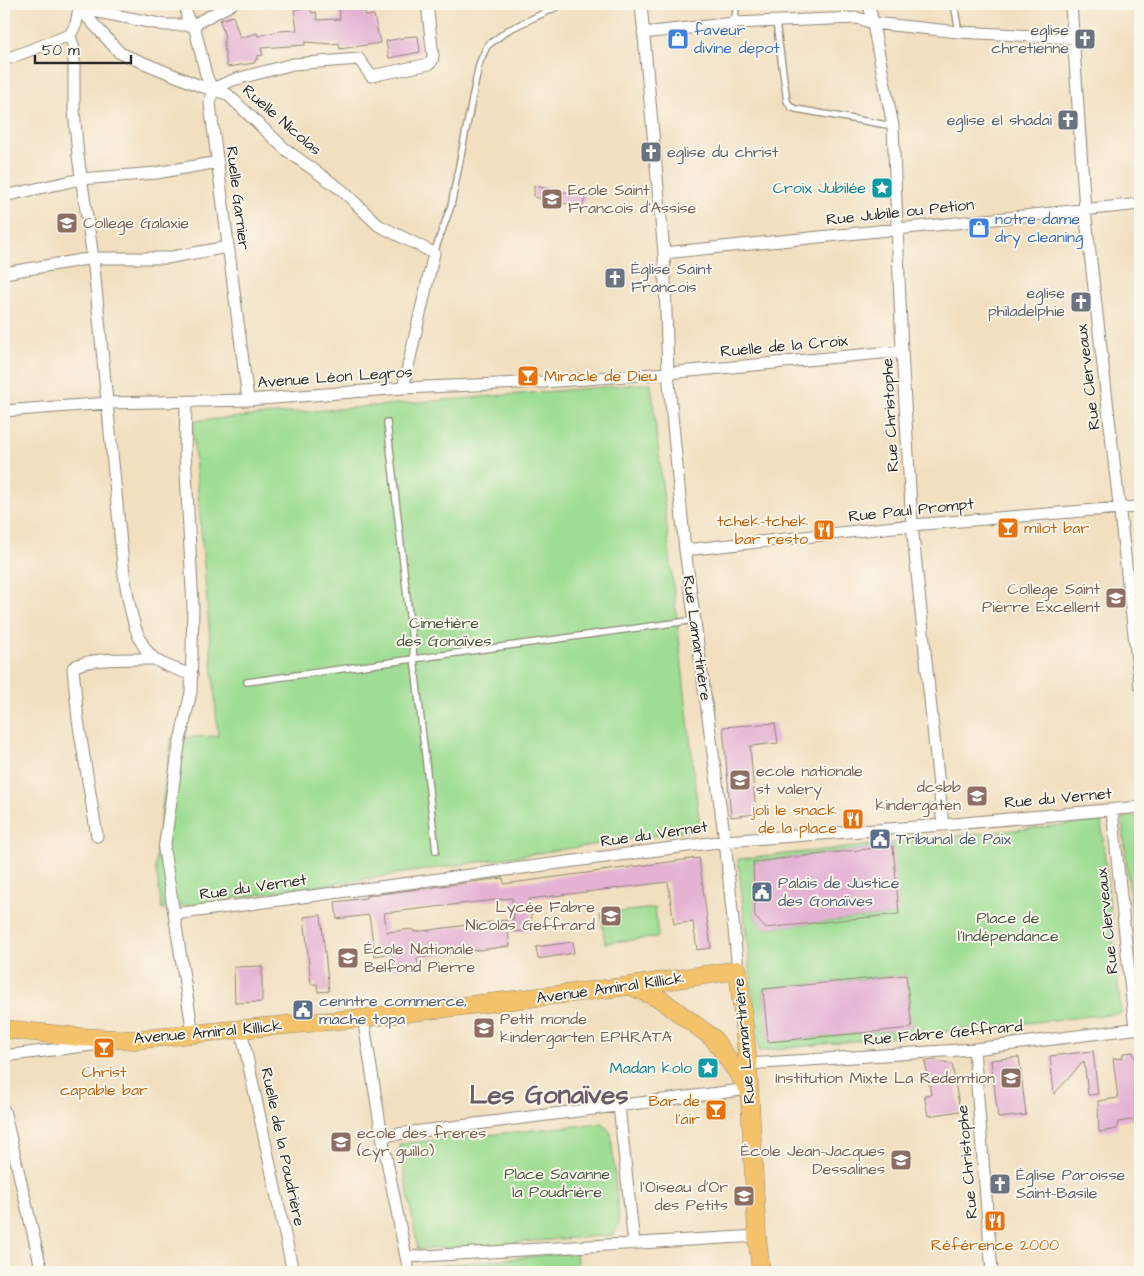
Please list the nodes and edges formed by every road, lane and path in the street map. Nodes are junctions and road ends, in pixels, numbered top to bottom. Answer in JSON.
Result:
{"nodes":[{"id":1,"x":186,"y":4,"type":"edge"},
{"id":2,"x":232,"y":4,"type":"edge"},
{"id":3,"x":427,"y":4,"type":"edge"},
{"id":4,"x":563,"y":4,"type":"edge"},
{"id":5,"x":641,"y":4,"type":"edge"},
{"id":6,"x":737,"y":4,"type":"edge"},
{"id":7,"x":869,"y":4,"type":"edge"},
{"id":8,"x":954,"y":4,"type":"edge"},
{"id":9,"x":1071,"y":4,"type":"edge"},
{"id":10,"x":76,"y":6,"type":"edge"},
{"id":11,"x":776,"y":22,"type":"junction"},
{"id":12,"x":734,"y":23,"type":"junction"},
{"id":13,"x":873,"y":23,"type":"junction"},
{"id":14,"x":193,"y":25,"type":"junction"},
{"id":15,"x":959,"y":32,"type":"junction"},
{"id":16,"x":643,"y":33,"type":"junction"},
{"id":17,"x":70,"y":35,"type":"junction"},
{"id":18,"x":1075,"y":38,"type":"junction"},
{"id":19,"x":4,"y":60,"type":"edge"},
{"id":20,"x":212,"y":89,"type":"junction"},
{"id":21,"x":893,"y":126,"type":"junction"},
{"id":22,"x":218,"y":162,"type":"junction"},
{"id":23,"x":81,"y":179,"type":"junction"},
{"id":24,"x":4,"y":196,"type":"edge"},
{"id":25,"x":1140,"y":204,"type":"edge"},
{"id":26,"x":1084,"y":210,"type":"junction"},
{"id":27,"x":898,"y":229,"type":"junction"},
{"id":28,"x":228,"y":246,"type":"junction"},
{"id":29,"x":434,"y":253,"type":"junction"},
{"id":30,"x":664,"y":253,"type":"junction"},
{"id":31,"x":93,"y":258,"type":"junction"},
{"id":32,"x":4,"y":273,"type":"edge"},
{"id":33,"x":902,"y":351,"type":"junction"},
{"id":34,"x":668,"y":373,"type":"junction"},
{"id":35,"x":403,"y":388,"type":"junction"},
{"id":36,"x":248,"y":400,"type":"junction"},
{"id":37,"x":186,"y":402,"type":"junction"},
{"id":38,"x":108,"y":403,"type":"junction"},
{"id":39,"x":4,"y":411,"type":"edge"},
{"id":40,"x":387,"y":422,"type":"dead end"},
{"id":41,"x":1140,"y":507,"type":"edge"},
{"id":42,"x":1120,"y":508,"type":"junction"},
{"id":43,"x":912,"y":525,"type":"junction"},
{"id":44,"x":685,"y":550,"type":"junction"},
{"id":45,"x":695,"y":620,"type":"junction"},
{"id":46,"x":415,"y":658,"type":"junction"},
{"id":47,"x":154,"y":659,"type":"junction"},
{"id":48,"x":192,"y":675,"type":"junction"},
{"id":49,"x":247,"y":682,"type":"dead end"},
{"id":50,"x":1140,"y":686,"type":"edge"},
{"id":51,"x":1140,"y":807,"type":"edge"},
{"id":52,"x":1112,"y":810,"type":"junction"},
{"id":53,"x":943,"y":825,"type":"junction"},
{"id":54,"x":97,"y":836,"type":"dead end"},
{"id":55,"x":725,"y":841,"type":"junction"},
{"id":56,"x":436,"y":851,"type":"dead end"},
{"id":57,"x":175,"y":914,"type":"junction"},
{"id":58,"x":738,"y":970,"type":"junction"},
{"id":59,"x":630,"y":986,"type":"junction"},
{"id":60,"x":363,"y":1018,"type":"junction"},
{"id":61,"x":242,"y":1028,"type":"junction"},
{"id":62,"x":4,"y":1029,"type":"edge"},
{"id":63,"x":1138,"y":1029,"type":"edge"},
{"id":64,"x":192,"y":1034,"type":"junction"},
{"id":65,"x":134,"y":1040,"type":"junction"},
{"id":66,"x":974,"y":1048,"type":"junction"},
{"id":67,"x":4,"y":1056,"type":"edge"},
{"id":68,"x":748,"y":1064,"type":"junction"},
{"id":69,"x":748,"y":1089,"type":"junction"},
{"id":70,"x":619,"y":1106,"type":"junction"},
{"id":71,"x":4,"y":1110,"type":"edge"},
{"id":72,"x":382,"y":1136,"type":"junction"},
{"id":73,"x":757,"y":1236,"type":"junction"},
{"id":74,"x":634,"y":1244,"type":"junction"},
{"id":75,"x":407,"y":1258,"type":"junction"},
{"id":76,"x":42,"y":1272,"type":"edge"},
{"id":77,"x":293,"y":1272,"type":"edge"},
{"id":78,"x":409,"y":1272,"type":"edge"},
{"id":79,"x":761,"y":1272,"type":"edge"},
{"id":80,"x":992,"y":1272,"type":"edge"}],
"edges":[{"from":1,"to":14,"type":"street","name":"Ruelle Garnier"},
{"from":2,"to":14,"type":"street"},
{"from":3,"to":20,"type":"street"},
{"from":4,"to":29,"type":"lane"},
{"from":5,"to":16,"type":"street","name":"Rue Lamartinère"},
{"from":6,"to":12,"type":"lane"},
{"from":7,"to":13,"type":"street","name":"Rue Christophe"},
{"from":8,"to":15,"type":"lane"},
{"from":9,"to":18,"type":"street","name":"Rue Clerveaux"},
{"from":10,"to":14,"type":"street"},
{"from":10,"to":17,"type":"street"},
{"from":10,"to":20,"type":"street","name":"Ruelle Nicolas"},
{"from":11,"to":12,"type":"street"},
{"from":11,"to":13,"type":"street"},
{"from":11,"to":21,"type":"lane"},
{"from":12,"to":16,"type":"street"},
{"from":13,"to":15,"type":"street"},
{"from":13,"to":21,"type":"street","name":"Rue Christophe"},
{"from":14,"to":20,"type":"street","name":"Ruelle Garnier"},
{"from":15,"to":18,"type":"street"},
{"from":16,"to":30,"type":"street","name":"Rue Lamartinère"},
{"from":17,"to":19,"type":"street"},
{"from":17,"to":23,"type":"street"},
{"from":18,"to":26,"type":"street","name":"Rue Clerveaux"},
{"from":20,"to":22,"type":"street","name":"Ruelle Garnier"},
{"from":20,"to":29,"type":"street","name":"Ruelle Nicolas"},
{"from":21,"to":27,"type":"street","name":"Rue Christophe"},
{"from":22,"to":23,"type":"street"},
{"from":22,"to":28,"type":"street","name":"Ruelle Garnier"},
{"from":23,"to":24,"type":"street"},
{"from":23,"to":31,"type":"street"},
{"from":25,"to":26,"type":"street","name":"Rue Jubile ou Petion"},
{"from":26,"to":27,"type":"street","name":"Rue Jubile ou Petion"},
{"from":26,"to":42,"type":"street","name":"Rue Clerveaux"},
{"from":27,"to":30,"type":"street","name":"Rue Jubile ou Petion"},
{"from":27,"to":33,"type":"street","name":"Rue Christophe"},
{"from":28,"to":31,"type":"street"},
{"from":28,"to":36,"type":"street","name":"Ruelle Garnier"},
{"from":29,"to":35,"type":"street"},
{"from":30,"to":34,"type":"street","name":"Rue Lamartinère"},
{"from":31,"to":32,"type":"street"},
{"from":31,"to":38,"type":"street"},
{"from":33,"to":34,"type":"street","name":"Ruelle de la Croix"},
{"from":33,"to":43,"type":"street","name":"Rue Christophe"},
{"from":34,"to":35,"type":"street","name":"Avenue Léon Legros"},
{"from":34,"to":44,"type":"street","name":"Rue Lamartinère"},
{"from":35,"to":36,"type":"street","name":"Avenue Léon Legros"},
{"from":36,"to":37,"type":"street","name":"Avenue Léon Legros"},
{"from":37,"to":38,"type":"street","name":"Avenue Léon Legros"},
{"from":37,"to":48,"type":"street"},
{"from":38,"to":39,"type":"street","name":"Avenue Léon Legros"},
{"from":38,"to":47,"type":"street"},
{"from":40,"to":46,"type":"lane"},
{"from":41,"to":42,"type":"street","name":"Rue Paul Prompt"},
{"from":42,"to":43,"type":"street","name":"Rue Paul Prompt"},
{"from":42,"to":50,"type":"street","name":"Rue Clerveaux"},
{"from":43,"to":44,"type":"street","name":"Rue Paul Prompt"},
{"from":43,"to":53,"type":"street","name":"Rue Christophe"},
{"from":44,"to":45,"type":"street","name":"Rue Lamartinère"},
{"from":45,"to":46,"type":"lane"},
{"from":45,"to":55,"type":"street","name":"Rue Lamartinère"},
{"from":46,"to":49,"type":"lane"},
{"from":46,"to":56,"type":"lane"},
{"from":47,"to":48,"type":"street"},
{"from":47,"to":54,"type":"street"},
{"from":48,"to":57,"type":"street"},
{"from":51,"to":52,"type":"street","name":"Rue du Vernet"},
{"from":52,"to":53,"type":"street","name":"Rue du Vernet"},
{"from":52,"to":63,"type":"street","name":"Rue Clerveaux"},
{"from":53,"to":55,"type":"street","name":"Rue du Vernet"},
{"from":55,"to":57,"type":"street","name":"Rue du Vernet"},
{"from":55,"to":58,"type":"street","name":"Rue Lamartinère"},
{"from":57,"to":64,"type":"street"},
{"from":58,"to":59,"type":"main road","name":"Avenue Amiral Killick"},
{"from":58,"to":68,"type":"main road","name":"Rue Lamartinère"},
{"from":59,"to":60,"type":"main road","name":"Avenue Amiral Killick"},
{"from":59,"to":69,"type":"main road"},
{"from":60,"to":61,"type":"main road","name":"Avenue Amiral Killick"},
{"from":60,"to":72,"type":"street"},
{"from":61,"to":64,"type":"main road","name":"Avenue Amiral Killick"},
{"from":61,"to":77,"type":"street","name":"Ruelle de la Poudrière"},
{"from":62,"to":65,"type":"main road","name":"Avenue Amiral Killick"},
{"from":63,"to":66,"type":"street","name":"Rue Fabre Geffrard"},
{"from":64,"to":65,"type":"main road","name":"Avenue Amiral Killick"},
{"from":65,"to":67,"type":"street"},
{"from":66,"to":68,"type":"street","name":"Rue Fabre Geffrard"},
{"from":66,"to":80,"type":"street","name":"Rue Christophe"},
{"from":68,"to":69,"type":"main road","name":"Rue Lamartinère"},
{"from":69,"to":70,"type":"street"},
{"from":69,"to":73,"type":"main road","name":"Rue Lamartinère"},
{"from":70,"to":72,"type":"street"},
{"from":70,"to":74,"type":"street"},
{"from":71,"to":76,"type":"street"},
{"from":72,"to":75,"type":"street"},
{"from":73,"to":74,"type":"street"},
{"from":73,"to":79,"type":"main road","name":"Rue Lamartinère"},
{"from":74,"to":75,"type":"street"},
{"from":75,"to":78,"type":"street"}]}
